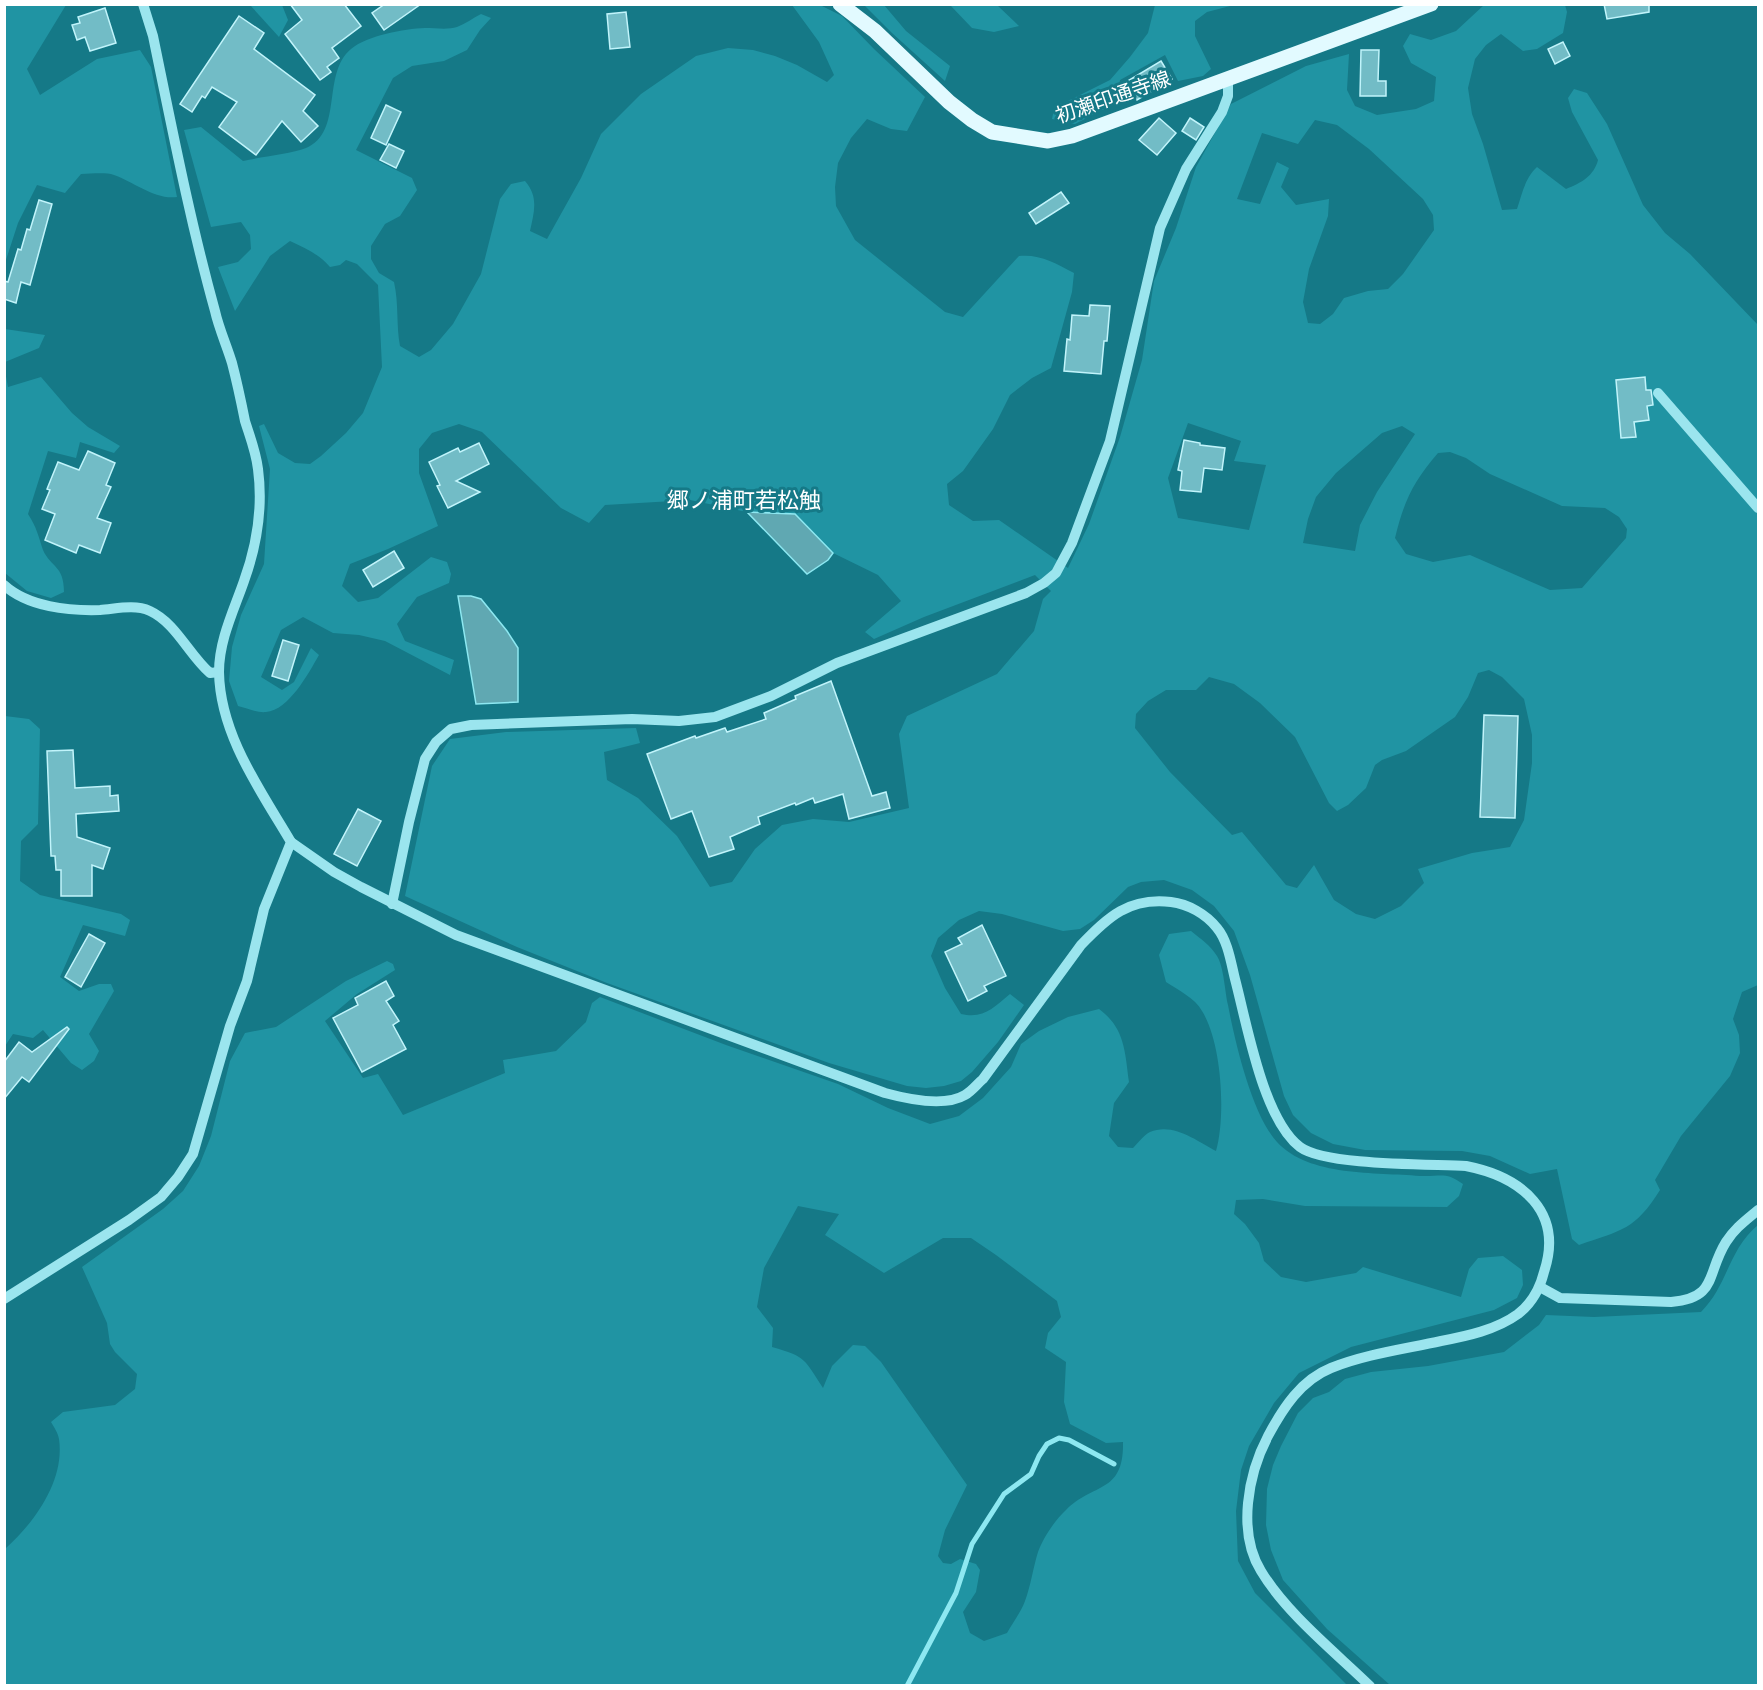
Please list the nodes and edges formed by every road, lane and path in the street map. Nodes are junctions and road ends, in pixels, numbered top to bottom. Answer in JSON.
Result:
{"nodes":[{"id":1,"x":143,"y":4,"type":"edge"},
{"id":2,"x":840,"y":4,"type":"edge"},
{"id":3,"x":1431,"y":4,"type":"edge"},
{"id":4,"x":1228,"y":78,"type":"junction"},
{"id":5,"x":1658,"y":393,"type":"dead end"},
{"id":6,"x":1758,"y":508,"type":"edge"},
{"id":7,"x":4,"y":585,"type":"edge"},
{"id":8,"x":219,"y":672,"type":"junction"},
{"id":9,"x":291,"y":842,"type":"junction"},
{"id":10,"x":392,"y":904,"type":"junction"},
{"id":11,"x":1758,"y":1210,"type":"edge"},
{"id":12,"x":1540,"y":1287,"type":"junction"},
{"id":13,"x":4,"y":1299,"type":"edge"},
{"id":14,"x":1370,"y":1686,"type":"edge"}],
"edges":[{"from":1,"to":8,"type":"street"},
{"from":2,"to":4,"type":"main road","name":"初瀬印通寺線"},
{"from":3,"to":4,"type":"main road","name":"初瀬印通寺線"},
{"from":4,"to":10,"type":"street"},
{"from":5,"to":6,"type":"street"},
{"from":7,"to":8,"type":"street"},
{"from":8,"to":9,"type":"street"},
{"from":9,"to":10,"type":"street"},
{"from":9,"to":13,"type":"street"},
{"from":10,"to":12,"type":"street"},
{"from":11,"to":12,"type":"street"},
{"from":12,"to":14,"type":"street"}]}
